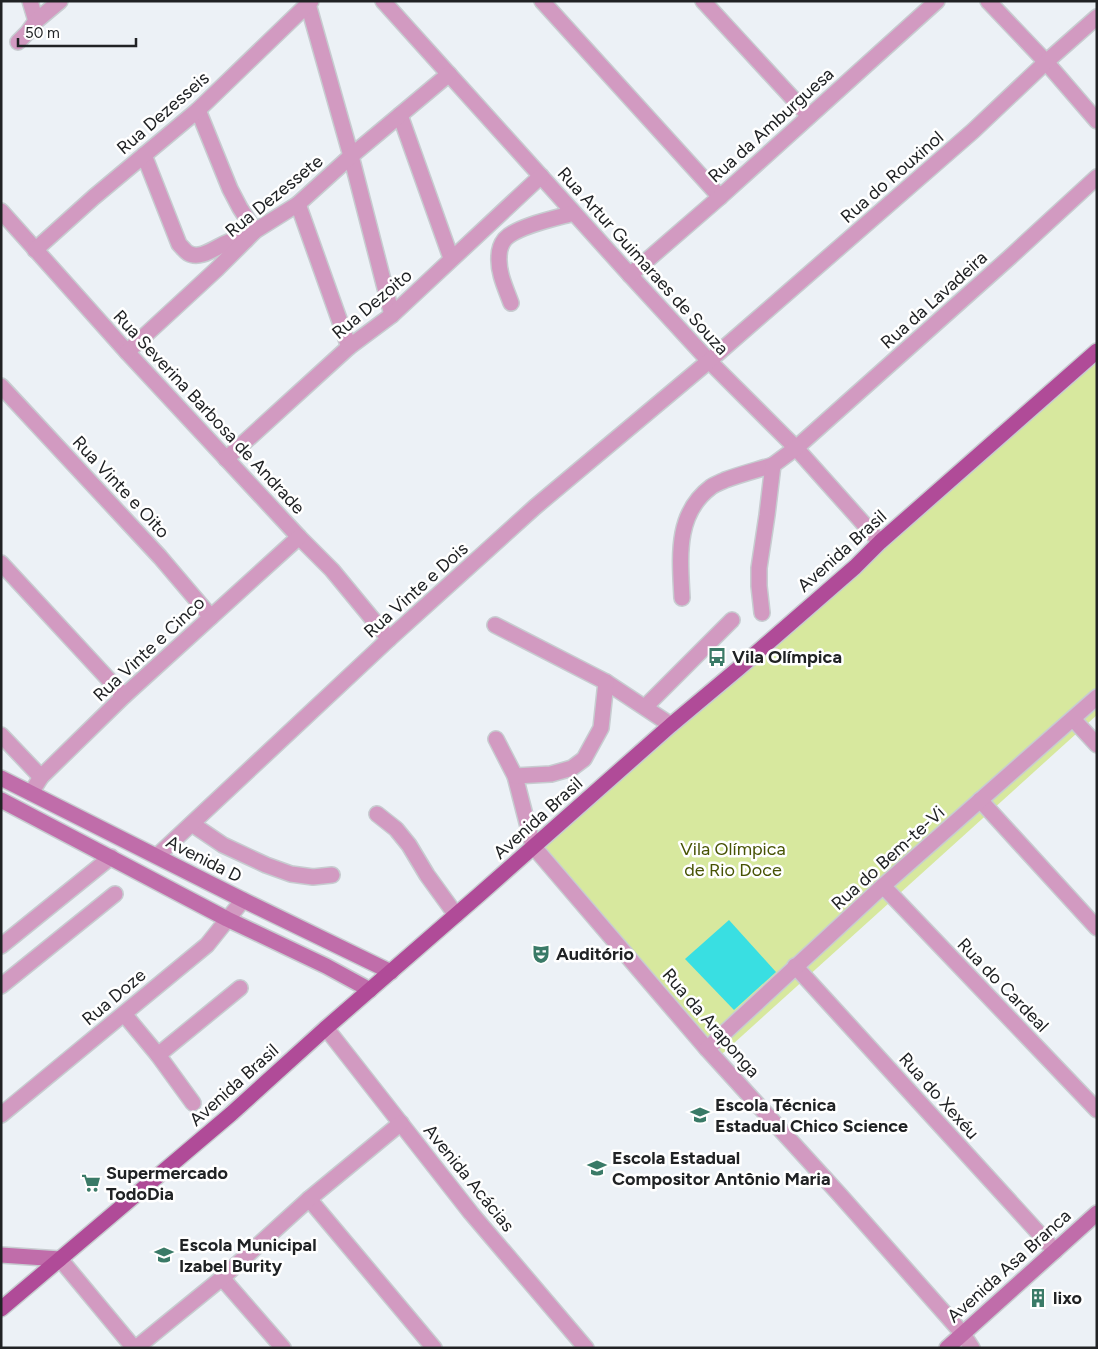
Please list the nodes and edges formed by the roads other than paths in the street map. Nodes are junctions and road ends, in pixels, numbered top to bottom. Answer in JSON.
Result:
{"nodes":[{"id":1,"x":30,"y":1,"type":"edge"},
{"id":2,"x":60,"y":1,"type":"edge"},
{"id":3,"x":383,"y":1,"type":"edge"},
{"id":4,"x":542,"y":1,"type":"edge"},
{"id":5,"x":703,"y":1,"type":"edge"},
{"id":6,"x":937,"y":1,"type":"edge"},
{"id":7,"x":988,"y":1,"type":"edge"},
{"id":8,"x":309,"y":3,"type":"edge"},
{"id":9,"x":1097,"y":17,"type":"edge"},
{"id":10,"x":36,"y":21,"type":"junction"},
{"id":11,"x":18,"y":42,"type":"dead end"},
{"id":12,"x":1046,"y":62,"type":"junction"},
{"id":13,"x":449,"y":74,"type":"junction"},
{"id":14,"x":198,"y":110,"type":"junction"},
{"id":15,"x":400,"y":115,"type":"junction"},
{"id":16,"x":809,"y":116,"type":"junction"},
{"id":17,"x":1097,"y":121,"type":"edge"},
{"id":18,"x":144,"y":155,"type":"junction"},
{"id":19,"x":351,"y":156,"type":"junction"},
{"id":20,"x":540,"y":176,"type":"junction"},
{"id":21,"x":1097,"y":178,"type":"edge"},
{"id":22,"x":720,"y":197,"type":"junction"},
{"id":23,"x":298,"y":204,"type":"junction"},
{"id":24,"x":1,"y":210,"type":"edge"},
{"id":25,"x":574,"y":213,"type":"junction"},
{"id":26,"x":251,"y":236,"type":"junction"},
{"id":27,"x":35,"y":250,"type":"junction"},
{"id":28,"x":451,"y":258,"type":"junction"},
{"id":29,"x":630,"y":276,"type":"junction"},
{"id":30,"x":511,"y":302,"type":"dead end"},
{"id":31,"x":392,"y":315,"type":"junction"},
{"id":32,"x":349,"y":347,"type":"junction"},
{"id":33,"x":1097,"y":351,"type":"edge"},
{"id":34,"x":127,"y":352,"type":"junction"},
{"id":35,"x":709,"y":362,"type":"junction"},
{"id":36,"x":1,"y":386,"type":"edge"},
{"id":37,"x":796,"y":448,"type":"junction"},
{"id":38,"x":226,"y":459,"type":"junction"},
{"id":39,"x":773,"y":465,"type":"junction"},
{"id":40,"x":299,"y":538,"type":"junction"},
{"id":41,"x":880,"y":542,"type":"junction"},
{"id":42,"x":1,"y":563,"type":"edge"},
{"id":43,"x":682,"y":598,"type":"dead end"},
{"id":44,"x":762,"y":613,"type":"dead end"},
{"id":45,"x":211,"y":617,"type":"junction"},
{"id":46,"x":732,"y":620,"type":"dead end"},
{"id":47,"x":495,"y":625,"type":"dead end"},
{"id":48,"x":389,"y":639,"type":"junction"},
{"id":49,"x":606,"y":682,"type":"junction"},
{"id":50,"x":124,"y":696,"type":"junction"},
{"id":51,"x":1097,"y":697,"type":"edge"},
{"id":52,"x":645,"y":707,"type":"junction"},
{"id":53,"x":1073,"y":719,"type":"junction"},
{"id":54,"x":671,"y":725,"type":"junction"},
{"id":55,"x":1,"y":735,"type":"edge"},
{"id":56,"x":496,"y":739,"type":"dead end"},
{"id":57,"x":1097,"y":745,"type":"edge"},
{"id":58,"x":515,"y":776,"type":"junction"},
{"id":59,"x":1,"y":778,"type":"edge"},
{"id":60,"x":41,"y":778,"type":"junction"},
{"id":61,"x":31,"y":793,"type":"junction"},
{"id":62,"x":1,"y":800,"type":"edge"},
{"id":63,"x":980,"y":800,"type":"junction"},
{"id":64,"x":377,"y":814,"type":"dead end"},
{"id":65,"x":192,"y":824,"type":"junction"},
{"id":66,"x":534,"y":846,"type":"junction"},
{"id":67,"x":157,"y":856,"type":"junction"},
{"id":68,"x":111,"y":857,"type":"junction"},
{"id":69,"x":332,"y":874,"type":"dead end"},
{"id":70,"x":883,"y":886,"type":"junction"},
{"id":71,"x":115,"y":894,"type":"dead end"},
{"id":72,"x":243,"y":900,"type":"junction"},
{"id":73,"x":456,"y":915,"type":"junction"},
{"id":74,"x":228,"y":919,"type":"junction"},
{"id":75,"x":1097,"y":928,"type":"edge"},
{"id":76,"x":3,"y":942,"type":"edge"},
{"id":77,"x":796,"y":966,"type":"junction"},
{"id":78,"x":390,"y":972,"type":"junction"},
{"id":79,"x":1,"y":986,"type":"edge"},
{"id":80,"x":240,"y":988,"type":"dead end"},
{"id":81,"x":370,"y":990,"type":"junction"},
{"id":82,"x":124,"y":1014,"type":"junction"},
{"id":83,"x":326,"y":1028,"type":"junction"},
{"id":84,"x":707,"y":1049,"type":"junction"},
{"id":85,"x":158,"y":1056,"type":"junction"},
{"id":86,"x":193,"y":1103,"type":"dead end"},
{"id":87,"x":1097,"y":1110,"type":"edge"},
{"id":88,"x":1,"y":1115,"type":"edge"},
{"id":89,"x":401,"y":1123,"type":"junction"},
{"id":90,"x":309,"y":1199,"type":"junction"},
{"id":91,"x":1097,"y":1213,"type":"edge"},
{"id":92,"x":1055,"y":1250,"type":"junction"},
{"id":93,"x":1,"y":1255,"type":"edge"},
{"id":94,"x":60,"y":1259,"type":"junction"},
{"id":95,"x":222,"y":1278,"type":"junction"},
{"id":96,"x":1,"y":1309,"type":"edge"},
{"id":97,"x":963,"y":1334,"type":"junction"},
{"id":98,"x":579,"y":1346,"type":"edge"},
{"id":99,"x":135,"y":1348,"type":"edge"},
{"id":100,"x":283,"y":1348,"type":"edge"},
{"id":101,"x":434,"y":1348,"type":"edge"},
{"id":102,"x":947,"y":1348,"type":"edge"},
{"id":103,"x":972,"y":1348,"type":"edge"}],
"edges":[{"from":1,"to":10,"type":"street"},
{"from":2,"to":10,"type":"street"},
{"from":3,"to":13,"type":"street","name":"Rua Artur Guimaraes de Souza"},
{"from":4,"to":22,"type":"street"},
{"from":5,"to":16,"type":"street"},
{"from":6,"to":16,"type":"street","name":"Rua da Amburguesa"},
{"from":7,"to":12,"type":"street"},
{"from":8,"to":14,"type":"street","name":"Rua Dezesseis"},
{"from":8,"to":19,"type":"street"},
{"from":9,"to":12,"type":"street","name":"Rua do Rouxinol"},
{"from":10,"to":11,"type":"street"},
{"from":12,"to":17,"type":"street"},
{"from":12,"to":35,"type":"street","name":"Rua do Rouxinol"},
{"from":13,"to":15,"type":"street","name":"Rua Dezessete"},
{"from":13,"to":20,"type":"street","name":"Rua Artur Guimaraes de Souza"},
{"from":14,"to":18,"type":"street","name":"Rua Dezesseis"},
{"from":14,"to":26,"type":"street"},
{"from":15,"to":19,"type":"street","name":"Rua Dezessete"},
{"from":15,"to":28,"type":"street"},
{"from":16,"to":22,"type":"street","name":"Rua da Amburguesa"},
{"from":18,"to":26,"type":"street"},
{"from":18,"to":27,"type":"street","name":"Rua Dezesseis"},
{"from":19,"to":23,"type":"street","name":"Rua Dezessete"},
{"from":19,"to":31,"type":"street"},
{"from":20,"to":25,"type":"street","name":"Rua Artur Guimaraes de Souza"},
{"from":20,"to":28,"type":"street","name":"Rua Dezoito"},
{"from":21,"to":37,"type":"street","name":"Rua da Lavadeira"},
{"from":22,"to":29,"type":"street","name":"Rua da Amburguesa"},
{"from":23,"to":26,"type":"street","name":"Rua Dezessete"},
{"from":23,"to":32,"type":"street"},
{"from":24,"to":27,"type":"street","name":"Rua Severina Barbosa de Andrade"},
{"from":25,"to":29,"type":"street","name":"Rua Artur Guimaraes de Souza"},
{"from":25,"to":30,"type":"street"},
{"from":26,"to":34,"type":"street","name":"Rua Dezessete"},
{"from":27,"to":34,"type":"street","name":"Rua Severina Barbosa de Andrade"},
{"from":28,"to":31,"type":"street","name":"Rua Dezoito"},
{"from":29,"to":35,"type":"street","name":"Rua Artur Guimaraes de Souza"},
{"from":31,"to":32,"type":"street","name":"Rua Dezoito"},
{"from":32,"to":38,"type":"street","name":"Rua Dezoito"},
{"from":33,"to":41,"type":"main road","name":"Avenida Brasil"},
{"from":34,"to":38,"type":"street","name":"Rua Severina Barbosa de Andrade"},
{"from":35,"to":37,"type":"street","name":"Rua Artur Guimaraes de Souza"},
{"from":35,"to":48,"type":"street","name":"Rua Vinte e Dois"},
{"from":36,"to":45,"type":"street","name":"Rua Vinte e Oito"},
{"from":37,"to":39,"type":"street","name":"Rua da Lavadeira"},
{"from":37,"to":41,"type":"street","name":"Rua Artur Guimaraes de Souza"},
{"from":38,"to":40,"type":"street","name":"Rua Severina Barbosa de Andrade"},
{"from":39,"to":43,"type":"street"},
{"from":39,"to":44,"type":"street"},
{"from":40,"to":45,"type":"street","name":"Rua Vinte e Cinco"},
{"from":40,"to":48,"type":"street","name":"Rua Severina Barbosa de Andrade"},
{"from":41,"to":54,"type":"main road","name":"Avenida Brasil"},
{"from":42,"to":50,"type":"street"},
{"from":45,"to":50,"type":"street","name":"Rua Vinte e Cinco"},
{"from":46,"to":52,"type":"street"},
{"from":47,"to":49,"type":"street"},
{"from":48,"to":65,"type":"street","name":"Rua Vinte e Dois"},
{"from":49,"to":52,"type":"street"},
{"from":49,"to":58,"type":"street"},
{"from":50,"to":60,"type":"street","name":"Rua Vinte e Cinco"},
{"from":51,"to":53,"type":"street","name":"Rua do Bem-te-Vi"},
{"from":52,"to":54,"type":"street"},
{"from":53,"to":57,"type":"street"},
{"from":53,"to":63,"type":"street","name":"Rua do Bem-te-Vi"},
{"from":54,"to":66,"type":"main road","name":"Avenida Brasil"},
{"from":55,"to":60,"type":"street"},
{"from":56,"to":58,"type":"street"},
{"from":58,"to":66,"type":"street"},
{"from":59,"to":61,"type":"street","name":"Avenida D"},
{"from":60,"to":61,"type":"street","name":"Rua Vinte e Cinco"},
{"from":61,"to":67,"type":"street","name":"Avenida D"},
{"from":62,"to":68,"type":"street"},
{"from":63,"to":70,"type":"street","name":"Rua do Bem-te-Vi"},
{"from":63,"to":75,"type":"street"},
{"from":64,"to":73,"type":"street"},
{"from":65,"to":67,"type":"street","name":"Rua Vinte e Dois"},
{"from":65,"to":69,"type":"street"},
{"from":66,"to":73,"type":"main road","name":"Avenida Brasil"},
{"from":66,"to":84,"type":"street","name":"Rua da Araponga"},
{"from":67,"to":72,"type":"street","name":"Avenida D"},
{"from":68,"to":74,"type":"street"},
{"from":68,"to":76,"type":"street"},
{"from":70,"to":77,"type":"street","name":"Rua do Bem-te-Vi"},
{"from":70,"to":87,"type":"street","name":"Rua do Cardeal"},
{"from":71,"to":79,"type":"street"},
{"from":72,"to":74,"type":"street","name":"Rua Doze"},
{"from":72,"to":78,"type":"street","name":"Avenida D"},
{"from":73,"to":78,"type":"main road","name":"Avenida Brasil"},
{"from":74,"to":81,"type":"street"},
{"from":74,"to":82,"type":"street","name":"Rua Doze"},
{"from":77,"to":84,"type":"street","name":"Rua do Bem-te-Vi"},
{"from":77,"to":92,"type":"street","name":"Rua do Xexéu"},
{"from":78,"to":81,"type":"main road","name":"Avenida Brasil"},
{"from":80,"to":85,"type":"street"},
{"from":81,"to":83,"type":"main road","name":"Avenida Brasil"},
{"from":82,"to":85,"type":"street"},
{"from":82,"to":88,"type":"street","name":"Rua Doze"},
{"from":83,"to":89,"type":"street","name":"Avenida Acácias"},
{"from":83,"to":94,"type":"main road","name":"Avenida Brasil"},
{"from":84,"to":97,"type":"street","name":"Rua da Araponga"},
{"from":85,"to":86,"type":"street"},
{"from":89,"to":90,"type":"street"},
{"from":89,"to":98,"type":"street","name":"Avenida Acácias"},
{"from":90,"to":95,"type":"street"},
{"from":90,"to":101,"type":"street"},
{"from":91,"to":92,"type":"street","name":"Avenida Asa Branca"},
{"from":92,"to":97,"type":"street","name":"Avenida Asa Branca"},
{"from":93,"to":94,"type":"street"},
{"from":94,"to":96,"type":"main road","name":"Avenida Brasil"},
{"from":94,"to":99,"type":"street"},
{"from":95,"to":99,"type":"street"},
{"from":95,"to":100,"type":"street"},
{"from":97,"to":102,"type":"street","name":"Avenida Asa Branca"},
{"from":97,"to":103,"type":"street","name":"Rua da Araponga"}]}
